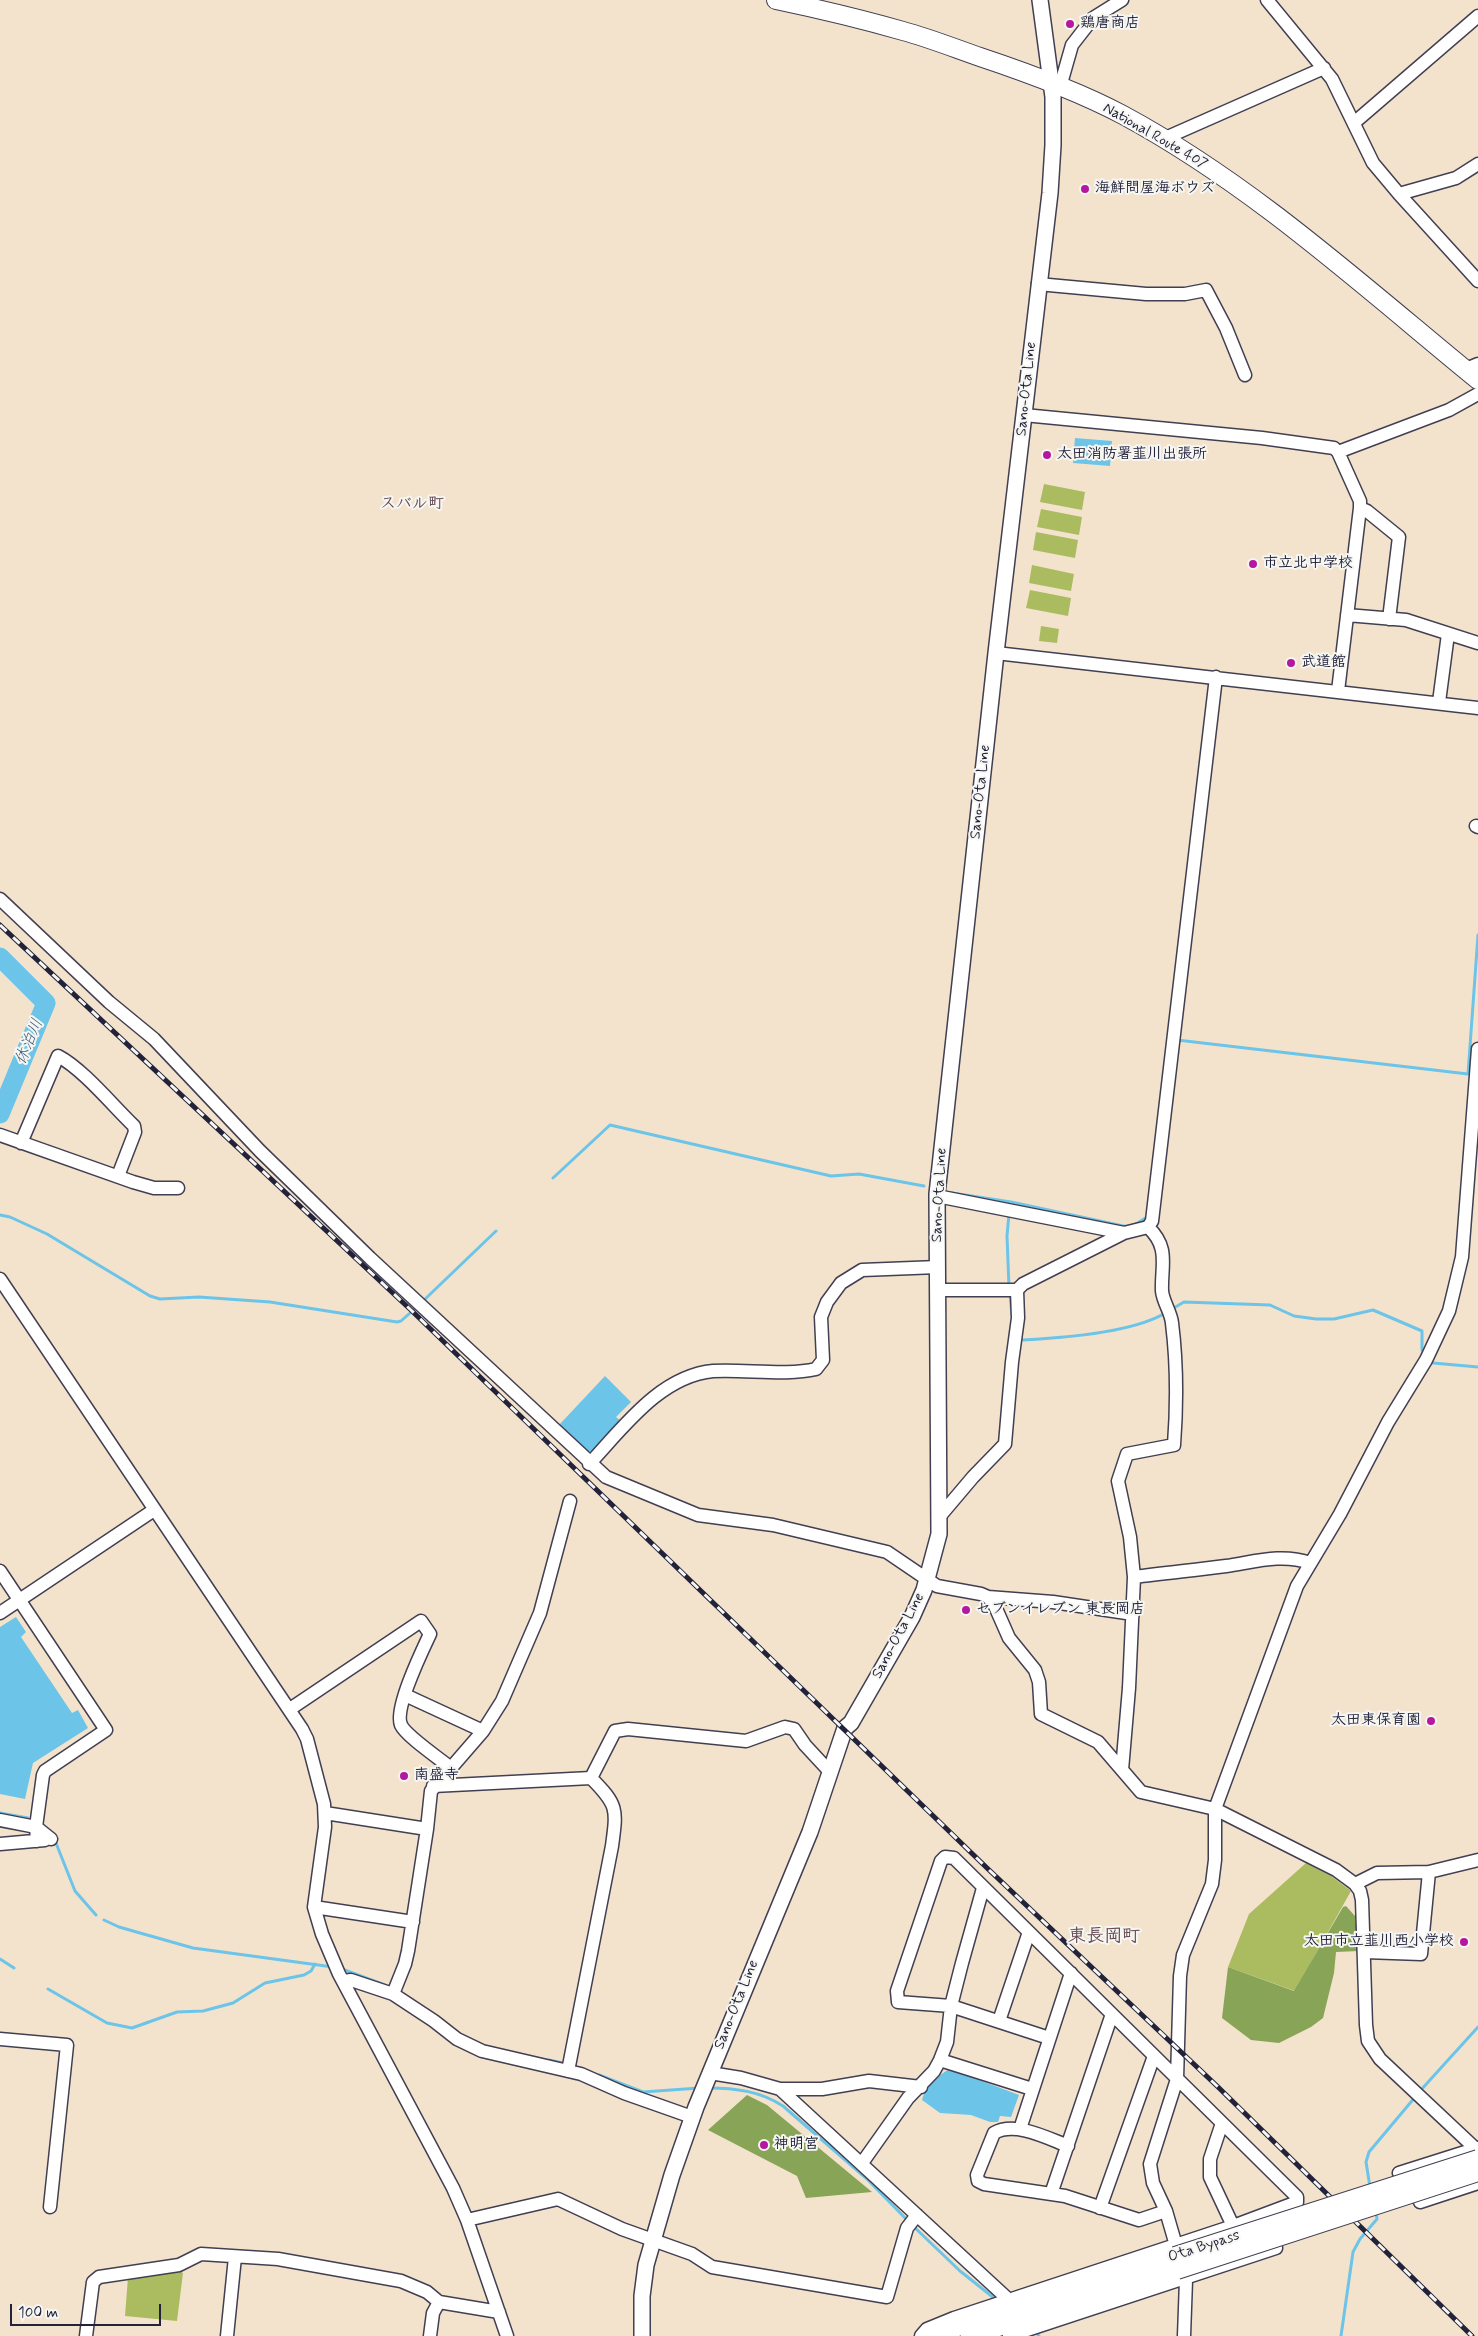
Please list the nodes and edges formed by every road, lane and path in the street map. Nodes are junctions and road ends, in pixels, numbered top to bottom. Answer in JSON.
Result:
{"nodes":[{"id":1,"x":776,"y":0,"type":"edge"},
{"id":2,"x":1040,"y":0,"type":"edge"},
{"id":3,"x":1122,"y":0,"type":"edge"},
{"id":4,"x":1267,"y":0,"type":"edge"},
{"id":5,"x":1478,"y":16,"type":"edge"},
{"id":6,"x":1324,"y":68,"type":"junction"},
{"id":7,"x":1056,"y":85,"type":"junction"},
{"id":8,"x":1355,"y":122,"type":"junction"},
{"id":9,"x":1163,"y":138,"type":"junction"},
{"id":10,"x":1478,"y":164,"type":"edge"},
{"id":11,"x":1398,"y":194,"type":"junction"},
{"id":12,"x":1478,"y":281,"type":"edge"},
{"id":13,"x":1038,"y":284,"type":"junction"},
{"id":14,"x":1474,"y":371,"type":"edge"},
{"id":15,"x":1245,"y":375,"type":"dead end"},
{"id":16,"x":1478,"y":394,"type":"edge"},
{"id":17,"x":1024,"y":415,"type":"junction"},
{"id":18,"x":1338,"y":452,"type":"junction"},
{"id":19,"x":1360,"y":508,"type":"junction"},
{"id":20,"x":1347,"y":615,"type":"junction"},
{"id":21,"x":1389,"y":619,"type":"junction"},
{"id":22,"x":1448,"y":634,"type":"junction"},
{"id":23,"x":1478,"y":644,"type":"edge"},
{"id":24,"x":996,"y":653,"type":"junction"},
{"id":25,"x":1216,"y":677,"type":"junction"},
{"id":26,"x":1338,"y":691,"type":"junction"},
{"id":27,"x":1439,"y":702,"type":"junction"},
{"id":28,"x":1478,"y":708,"type":"edge"},
{"id":29,"x":0,"y":899,"type":"edge"},
{"id":30,"x":1478,"y":1049,"type":"edge"},
{"id":31,"x":1476,"y":1093,"type":"edge"},
{"id":32,"x":0,"y":1135,"type":"edge"},
{"id":33,"x":21,"y":1143,"type":"junction"},
{"id":34,"x":1475,"y":1145,"type":"edge"},
{"id":35,"x":118,"y":1176,"type":"junction"},
{"id":36,"x":178,"y":1188,"type":"dead end"},
{"id":37,"x":937,"y":1196,"type":"junction"},
{"id":38,"x":1472,"y":1196,"type":"edge"},
{"id":39,"x":1148,"y":1227,"type":"junction"},
{"id":40,"x":1124,"y":1233,"type":"junction"},
{"id":41,"x":938,"y":1266,"type":"junction"},
{"id":42,"x":0,"y":1279,"type":"edge"},
{"id":43,"x":938,"y":1290,"type":"junction"},
{"id":44,"x":1012,"y":1290,"type":"junction"},
{"id":45,"x":589,"y":1464,"type":"junction"},
{"id":46,"x":570,"y":1501,"type":"dead end"},
{"id":47,"x":154,"y":1510,"type":"junction"},
{"id":48,"x":940,"y":1516,"type":"junction"},
{"id":49,"x":1310,"y":1563,"type":"junction"},
{"id":50,"x":0,"y":1571,"type":"edge"},
{"id":51,"x":1134,"y":1577,"type":"junction"},
{"id":52,"x":927,"y":1581,"type":"junction"},
{"id":53,"x":988,"y":1597,"type":"junction"},
{"id":54,"x":20,"y":1601,"type":"junction"},
{"id":55,"x":0,"y":1614,"type":"edge"},
{"id":56,"x":1133,"y":1614,"type":"junction"},
{"id":57,"x":405,"y":1695,"type":"junction"},
{"id":58,"x":290,"y":1709,"type":"junction"},
{"id":59,"x":483,"y":1731,"type":"junction"},
{"id":60,"x":451,"y":1768,"type":"junction"},
{"id":61,"x":1122,"y":1770,"type":"junction"},
{"id":62,"x":830,"y":1772,"type":"junction"},
{"id":63,"x":591,"y":1778,"type":"junction"},
{"id":64,"x":433,"y":1786,"type":"junction"},
{"id":65,"x":1215,"y":1809,"type":"junction"},
{"id":66,"x":325,"y":1813,"type":"junction"},
{"id":67,"x":0,"y":1820,"type":"edge"},
{"id":68,"x":36,"y":1828,"type":"junction"},
{"id":69,"x":427,"y":1829,"type":"junction"},
{"id":70,"x":0,"y":1844,"type":"edge"},
{"id":71,"x":1478,"y":1860,"type":"edge"},
{"id":72,"x":1429,"y":1872,"type":"junction"},
{"id":73,"x":1355,"y":1884,"type":"junction"},
{"id":74,"x":983,"y":1888,"type":"junction"},
{"id":75,"x":314,"y":1907,"type":"junction"},
{"id":76,"x":413,"y":1922,"type":"junction"},
{"id":77,"x":1029,"y":1932,"type":"junction"},
{"id":78,"x":1364,"y":1952,"type":"junction"},
{"id":79,"x":1071,"y":1972,"type":"junction"},
{"id":80,"x":344,"y":1981,"type":"junction"},
{"id":81,"x":393,"y":1994,"type":"junction"},
{"id":82,"x":951,"y":2006,"type":"junction"},
{"id":83,"x":1112,"y":2014,"type":"junction"},
{"id":84,"x":999,"y":2021,"type":"junction"},
{"id":85,"x":1049,"y":2038,"type":"junction"},
{"id":86,"x":0,"y":2039,"type":"edge"},
{"id":87,"x":1154,"y":2056,"type":"junction"},
{"id":88,"x":940,"y":2060,"type":"junction"},
{"id":89,"x":568,"y":2071,"type":"junction"},
{"id":90,"x":710,"y":2073,"type":"junction"},
{"id":91,"x":1177,"y":2080,"type":"junction"},
{"id":92,"x":920,"y":2086,"type":"junction"},
{"id":93,"x":780,"y":2089,"type":"junction"},
{"id":94,"x":1032,"y":2089,"type":"junction"},
{"id":95,"x":692,"y":2116,"type":"junction"},
{"id":96,"x":1222,"y":2123,"type":"junction"},
{"id":97,"x":1020,"y":2129,"type":"junction"},
{"id":98,"x":1068,"y":2146,"type":"junction"},
{"id":99,"x":1478,"y":2151,"type":"edge"},
{"id":100,"x":862,"y":2163,"type":"junction"},
{"id":101,"x":1478,"y":2172,"type":"edge"},
{"id":102,"x":1399,"y":2173,"type":"dead end"},
{"id":103,"x":1478,"y":2183,"type":"edge"},
{"id":104,"x":1051,"y":2194,"type":"junction"},
{"id":105,"x":1420,"y":2202,"type":"dead end"},
{"id":106,"x":50,"y":2207,"type":"dead end"},
{"id":107,"x":1100,"y":2208,"type":"junction"},
{"id":108,"x":1166,"y":2211,"type":"junction"},
{"id":109,"x":917,"y":2215,"type":"junction"},
{"id":110,"x":467,"y":2220,"type":"junction"},
{"id":111,"x":1233,"y":2226,"type":"junction"},
{"id":112,"x":653,"y":2240,"type":"junction"},
{"id":113,"x":1276,"y":2248,"type":"dead end"},
{"id":114,"x":235,"y":2257,"type":"junction"},
{"id":115,"x":1178,"y":2262,"type":"junction"},
{"id":116,"x":1009,"y":2300,"type":"junction"},
{"id":117,"x":439,"y":2302,"type":"junction"},
{"id":118,"x":499,"y":2312,"type":"junction"},
{"id":119,"x":1044,"y":2331,"type":"edge"},
{"id":120,"x":86,"y":2336,"type":"edge"},
{"id":121,"x":227,"y":2336,"type":"edge"},
{"id":122,"x":430,"y":2336,"type":"edge"},
{"id":123,"x":507,"y":2336,"type":"edge"},
{"id":124,"x":642,"y":2336,"type":"edge"},
{"id":125,"x":921,"y":2336,"type":"edge"},
{"id":126,"x":930,"y":2336,"type":"edge"},
{"id":127,"x":970,"y":2336,"type":"edge"},
{"id":128,"x":1009,"y":2336,"type":"edge"},
{"id":129,"x":1184,"y":2336,"type":"edge"}],
"edges":[{"from":1,"to":7,"type":"highway","name":"National Route 407"},
{"from":2,"to":7,"type":"main road","name":"Sano-Ota Line"},
{"from":3,"to":7,"type":"street"},
{"from":4,"to":6,"type":"street"},
{"from":5,"to":8,"type":"street"},
{"from":6,"to":8,"type":"street"},
{"from":6,"to":9,"type":"street"},
{"from":7,"to":9,"type":"highway","name":"National Route 407"},
{"from":7,"to":13,"type":"main road","name":"Sano-Ota Line"},
{"from":8,"to":11,"type":"street"},
{"from":9,"to":14,"type":"highway","name":"National Route 407"},
{"from":10,"to":11,"type":"street"},
{"from":11,"to":12,"type":"street"},
{"from":13,"to":15,"type":"street"},
{"from":13,"to":17,"type":"main road","name":"Sano-Ota Line"},
{"from":16,"to":18,"type":"street"},
{"from":17,"to":18,"type":"street"},
{"from":17,"to":24,"type":"main road","name":"Sano-Ota Line"},
{"from":18,"to":19,"type":"street"},
{"from":19,"to":20,"type":"street"},
{"from":19,"to":21,"type":"street"},
{"from":20,"to":21,"type":"street"},
{"from":20,"to":26,"type":"street"},
{"from":21,"to":22,"type":"street"},
{"from":22,"to":23,"type":"street"},
{"from":22,"to":27,"type":"street"},
{"from":24,"to":25,"type":"street"},
{"from":24,"to":37,"type":"main road","name":"Sano-Ota Line"},
{"from":25,"to":26,"type":"street"},
{"from":25,"to":39,"type":"street"},
{"from":26,"to":27,"type":"street"},
{"from":27,"to":28,"type":"street"},
{"from":29,"to":45,"type":"street"},
{"from":30,"to":31,"type":"street"},
{"from":31,"to":34,"type":"street"},
{"from":32,"to":33,"type":"street"},
{"from":33,"to":35,"type":"street"},
{"from":33,"to":35,"type":"street"},
{"from":34,"to":38,"type":"street"},
{"from":35,"to":36,"type":"street"},
{"from":37,"to":40,"type":"street"},
{"from":37,"to":41,"type":"main road","name":"Sano-Ota Line"},
{"from":38,"to":49,"type":"street"},
{"from":39,"to":40,"type":"street"},
{"from":39,"to":51,"type":"street"},
{"from":40,"to":44,"type":"street"},
{"from":41,"to":43,"type":"main road","name":"Sano-Ota Line"},
{"from":41,"to":45,"type":"street"},
{"from":42,"to":47,"type":"street"},
{"from":43,"to":44,"type":"street"},
{"from":43,"to":48,"type":"main road","name":"Sano-Ota Line"},
{"from":44,"to":48,"type":"street"},
{"from":45,"to":52,"type":"street"},
{"from":46,"to":59,"type":"street"},
{"from":47,"to":54,"type":"street"},
{"from":47,"to":58,"type":"street"},
{"from":48,"to":52,"type":"main road","name":"Sano-Ota Line"},
{"from":49,"to":51,"type":"street"},
{"from":49,"to":65,"type":"street"},
{"from":50,"to":54,"type":"street"},
{"from":51,"to":56,"type":"street"},
{"from":52,"to":53,"type":"street"},
{"from":52,"to":62,"type":"main road","name":"Sano-Ota Line"},
{"from":53,"to":56,"type":"street"},
{"from":53,"to":61,"type":"street"},
{"from":54,"to":55,"type":"street"},
{"from":54,"to":68,"type":"street"},
{"from":56,"to":61,"type":"street"},
{"from":57,"to":58,"type":"street"},
{"from":57,"to":59,"type":"street"},
{"from":57,"to":60,"type":"street"},
{"from":58,"to":66,"type":"street"},
{"from":59,"to":60,"type":"street"},
{"from":60,"to":64,"type":"street"},
{"from":61,"to":65,"type":"street"},
{"from":62,"to":63,"type":"street"},
{"from":62,"to":90,"type":"main road","name":"Sano-Ota Line"},
{"from":63,"to":64,"type":"street"},
{"from":63,"to":89,"type":"street"},
{"from":64,"to":69,"type":"street"},
{"from":65,"to":73,"type":"street"},
{"from":65,"to":91,"type":"street"},
{"from":66,"to":69,"type":"street"},
{"from":66,"to":75,"type":"street"},
{"from":67,"to":68,"type":"street"},
{"from":68,"to":70,"type":"street"},
{"from":69,"to":76,"type":"street"},
{"from":71,"to":72,"type":"street"},
{"from":72,"to":73,"type":"street"},
{"from":72,"to":78,"type":"street"},
{"from":73,"to":78,"type":"street"},
{"from":74,"to":77,"type":"street"},
{"from":74,"to":82,"type":"street"},
{"from":74,"to":82,"type":"street"},
{"from":75,"to":76,"type":"street"},
{"from":75,"to":80,"type":"street"},
{"from":76,"to":81,"type":"street"},
{"from":77,"to":79,"type":"street"},
{"from":77,"to":84,"type":"street"},
{"from":78,"to":99,"type":"street"},
{"from":79,"to":83,"type":"street"},
{"from":79,"to":85,"type":"street"},
{"from":80,"to":81,"type":"street"},
{"from":80,"to":110,"type":"street"},
{"from":81,"to":89,"type":"street"},
{"from":82,"to":84,"type":"street"},
{"from":82,"to":88,"type":"street"},
{"from":83,"to":87,"type":"street"},
{"from":83,"to":98,"type":"street"},
{"from":84,"to":85,"type":"street"},
{"from":85,"to":94,"type":"street"},
{"from":86,"to":106,"type":"street"},
{"from":87,"to":91,"type":"street"},
{"from":87,"to":107,"type":"street"},
{"from":88,"to":92,"type":"street"},
{"from":88,"to":94,"type":"street"},
{"from":89,"to":95,"type":"street"},
{"from":90,"to":93,"type":"street"},
{"from":90,"to":95,"type":"main road","name":"Sano-Ota Line"},
{"from":91,"to":96,"type":"street"},
{"from":91,"to":108,"type":"street"},
{"from":92,"to":93,"type":"street"},
{"from":92,"to":100,"type":"street"},
{"from":93,"to":100,"type":"street"},
{"from":94,"to":97,"type":"street"},
{"from":95,"to":112,"type":"main road","name":"Sano-Ota Line"},
{"from":96,"to":111,"type":"street"},
{"from":96,"to":111,"type":"street"},
{"from":97,"to":98,"type":"street"},
{"from":97,"to":104,"type":"street"},
{"from":98,"to":104,"type":"street"},
{"from":99,"to":102,"type":"street"},
{"from":99,"to":115,"type":"highway","name":"Ota Bypass","bridge":true},
{"from":100,"to":109,"type":"street"},
{"from":101,"to":115,"type":"highway","name":"Ota Bypass","bridge":true},
{"from":103,"to":105,"type":"street"},
{"from":104,"to":107,"type":"street"},
{"from":107,"to":108,"type":"street"},
{"from":108,"to":115,"type":"street"},
{"from":109,"to":112,"type":"street"},
{"from":109,"to":116,"type":"street"},
{"from":110,"to":112,"type":"street"},
{"from":110,"to":118,"type":"street"},
{"from":111,"to":115,"type":"street"},
{"from":112,"to":124,"type":"main road","name":"Sano-Ota Line"},
{"from":113,"to":115,"type":"street"},
{"from":114,"to":117,"type":"street"},
{"from":114,"to":120,"type":"street"},
{"from":114,"to":121,"type":"street"},
{"from":115,"to":116,"type":"street"},
{"from":115,"to":119,"type":"street"},
{"from":115,"to":126,"type":"highway","name":"Ota Bypass"},
{"from":115,"to":127,"type":"highway","name":"Ota Bypass"},
{"from":115,"to":129,"type":"street"},
{"from":116,"to":125,"type":"street"},
{"from":117,"to":118,"type":"street"},
{"from":117,"to":122,"type":"street"},
{"from":118,"to":123,"type":"street"},
{"from":119,"to":128,"type":"street"}]}
